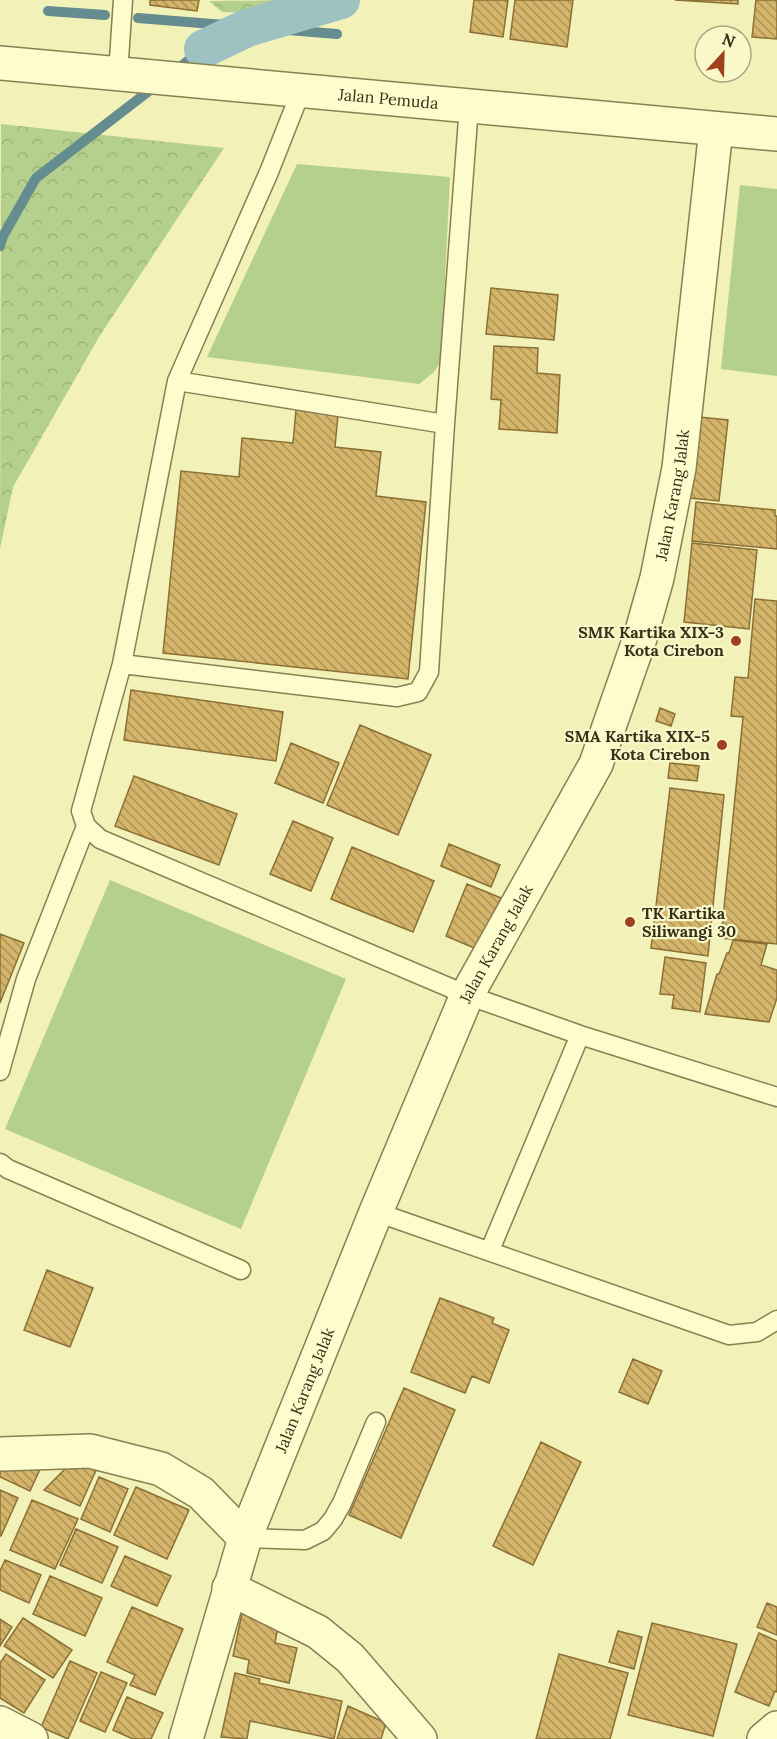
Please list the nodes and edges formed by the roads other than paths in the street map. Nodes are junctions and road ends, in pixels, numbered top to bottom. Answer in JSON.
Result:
{"nodes":[{"id":1,"x":123,"y":0,"type":"edge"},
{"id":2,"x":0,"y":63,"type":"edge"},
{"id":3,"x":133,"y":76,"type":"junction"},
{"id":4,"x":293,"y":90,"type":"junction"},
{"id":5,"x":469,"y":106,"type":"junction"},
{"id":6,"x":716,"y":129,"type":"junction"},
{"id":7,"x":777,"y":134,"type":"edge"},
{"id":8,"x":177,"y":381,"type":"junction"},
{"id":9,"x":445,"y":424,"type":"junction"},
{"id":10,"x":122,"y":664,"type":"junction"},
{"id":11,"x":86,"y":826,"type":"junction"},
{"id":12,"x":466,"y":995,"type":"junction"},
{"id":13,"x":580,"y":1035,"type":"junction"},
{"id":14,"x":0,"y":1071,"type":"edge"},
{"id":15,"x":777,"y":1097,"type":"edge"},
{"id":16,"x":0,"y":1162,"type":"edge"},
{"id":17,"x":376,"y":1212,"type":"junction"},
{"id":18,"x":490,"y":1250,"type":"junction"},
{"id":19,"x":241,"y":1270,"type":"dead end"},
{"id":20,"x":777,"y":1320,"type":"edge"},
{"id":21,"x":376,"y":1422,"type":"dead end"},
{"id":22,"x":0,"y":1454,"type":"edge"},
{"id":23,"x":245,"y":1538,"type":"junction"},
{"id":24,"x":229,"y":1588,"type":"junction"},
{"id":25,"x":0,"y":1723,"type":"edge"},
{"id":26,"x":777,"y":1728,"type":"edge"},
{"id":27,"x":31,"y":1739,"type":"edge"},
{"id":28,"x":186,"y":1739,"type":"edge"},
{"id":29,"x":420,"y":1739,"type":"edge"},
{"id":30,"x":764,"y":1739,"type":"edge"}],
"edges":[{"from":1,"to":3,"type":"lane"},
{"from":2,"to":3,"type":"street","name":"Jalan Pemuda"},
{"from":3,"to":4,"type":"street","name":"Jalan Pemuda"},
{"from":4,"to":5,"type":"street","name":"Jalan Pemuda"},
{"from":4,"to":8,"type":"lane"},
{"from":5,"to":6,"type":"street","name":"Jalan Pemuda"},
{"from":5,"to":9,"type":"lane"},
{"from":6,"to":7,"type":"street","name":"Jalan Pemuda"},
{"from":6,"to":12,"type":"street","name":"Jalan Karang Jalak"},
{"from":8,"to":9,"type":"lane"},
{"from":8,"to":10,"type":"lane"},
{"from":9,"to":10,"type":"lane"},
{"from":10,"to":11,"type":"lane"},
{"from":11,"to":12,"type":"lane"},
{"from":11,"to":14,"type":"lane"},
{"from":12,"to":13,"type":"lane"},
{"from":12,"to":17,"type":"street","name":"Jalan Karang Jalak"},
{"from":13,"to":15,"type":"lane"},
{"from":13,"to":18,"type":"lane"},
{"from":16,"to":19,"type":"lane"},
{"from":17,"to":18,"type":"lane"},
{"from":17,"to":23,"type":"street","name":"Jalan Karang Jalak"},
{"from":18,"to":20,"type":"lane"},
{"from":21,"to":23,"type":"lane"},
{"from":22,"to":23,"type":"street"},
{"from":23,"to":24,"type":"street","name":"Jalan Karang Jalak"},
{"from":24,"to":28,"type":"street","name":"Jalan Karang Jalak"},
{"from":24,"to":29,"type":"street"},
{"from":25,"to":27,"type":"street"},
{"from":26,"to":30,"type":"street"}]}
